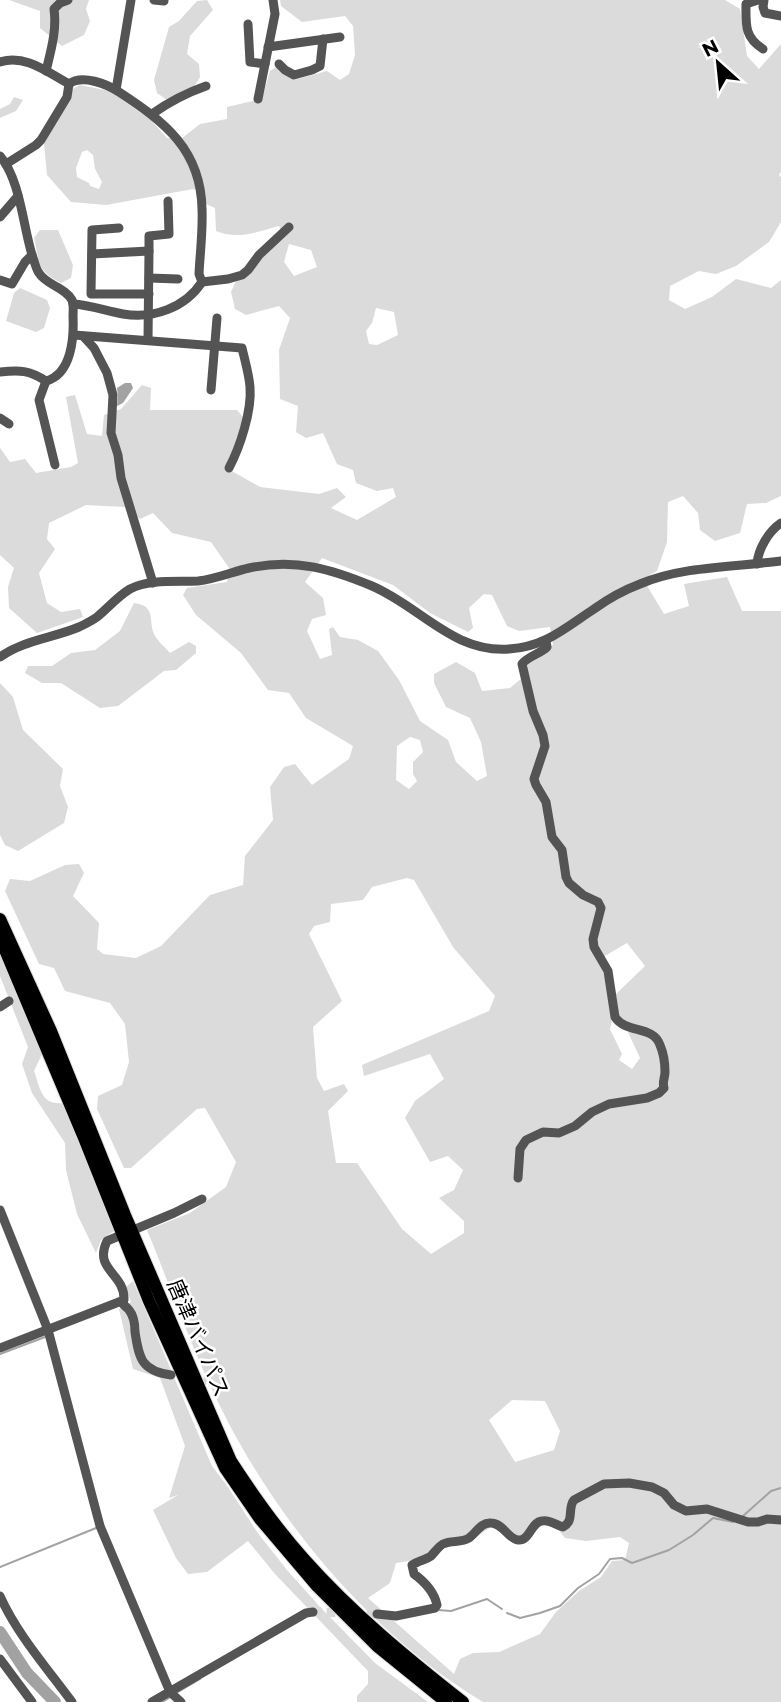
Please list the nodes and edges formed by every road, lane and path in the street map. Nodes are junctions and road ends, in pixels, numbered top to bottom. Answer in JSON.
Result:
{"nodes":[{"id":1,"x":68,"y":0,"type":"edge"},
{"id":2,"x":131,"y":0,"type":"edge"},
{"id":3,"x":273,"y":0,"type":"edge"},
{"id":4,"x":758,"y":0,"type":"edge"},
{"id":5,"x":764,"y":0,"type":"edge"},
{"id":6,"x":781,"y":16,"type":"edge"},
{"id":7,"x":248,"y":24,"type":"dead end"},
{"id":8,"x":340,"y":37,"type":"dead end"},
{"id":9,"x":323,"y":39,"type":"junction"},
{"id":10,"x":268,"y":47,"type":"junction"},
{"id":11,"x":763,"y":49,"type":"dead end"},
{"id":12,"x":0,"y":62,"type":"edge"},
{"id":13,"x":265,"y":64,"type":"junction"},
{"id":14,"x":279,"y":64,"type":"dead end"},
{"id":15,"x":46,"y":71,"type":"junction"},
{"id":16,"x":69,"y":84,"type":"junction"},
{"id":17,"x":206,"y":86,"type":"dead end"},
{"id":18,"x":116,"y":90,"type":"junction"},
{"id":19,"x":258,"y":99,"type":"dead end"},
{"id":20,"x":152,"y":114,"type":"junction"},
{"id":21,"x":3,"y":160,"type":"edge"},
{"id":22,"x":18,"y":196,"type":"junction"},
{"id":23,"x":169,"y":201,"type":"dead end"},
{"id":24,"x":0,"y":217,"type":"edge"},
{"id":25,"x":289,"y":227,"type":"dead end"},
{"id":26,"x":119,"y":228,"type":"dead end"},
{"id":27,"x":149,"y":251,"type":"junction"},
{"id":28,"x":92,"y":254,"type":"junction"},
{"id":29,"x":32,"y":255,"type":"junction"},
{"id":30,"x":149,"y":278,"type":"junction"},
{"id":31,"x":178,"y":279,"type":"dead end"},
{"id":32,"x":0,"y":280,"type":"edge"},
{"id":33,"x":201,"y":282,"type":"junction"},
{"id":34,"x":149,"y":294,"type":"junction"},
{"id":35,"x":73,"y":304,"type":"junction"},
{"id":36,"x":148,"y":315,"type":"junction"},
{"id":37,"x":218,"y":318,"type":"dead end"},
{"id":38,"x":79,"y":335,"type":"junction"},
{"id":39,"x":148,"y":340,"type":"junction"},
{"id":40,"x":215,"y":345,"type":"junction"},
{"id":41,"x":0,"y":372,"type":"edge"},
{"id":42,"x":46,"y":381,"type":"junction"},
{"id":43,"x":211,"y":390,"type":"dead end"},
{"id":44,"x":0,"y":418,"type":"edge"},
{"id":45,"x":9,"y":424,"type":"dead end"},
{"id":46,"x":55,"y":465,"type":"dead end"},
{"id":47,"x":229,"y":468,"type":"dead end"},
{"id":48,"x":781,"y":523,"type":"edge"},
{"id":49,"x":781,"y":561,"type":"edge"},
{"id":50,"x":757,"y":564,"type":"junction"},
{"id":51,"x":153,"y":583,"type":"junction"},
{"id":52,"x":546,"y":641,"type":"junction"},
{"id":53,"x":0,"y":657,"type":"edge"},
{"id":54,"x":0,"y":919,"type":"edge"},
{"id":55,"x":0,"y":937,"type":"edge"},
{"id":56,"x":9,"y":1001,"type":"dead end"},
{"id":57,"x":0,"y":1007,"type":"edge"},
{"id":58,"x":518,"y":1178,"type":"dead end"},
{"id":59,"x":202,"y":1199,"type":"dead end"},
{"id":60,"x":0,"y":1210,"type":"edge"},
{"id":61,"x":127,"y":1232,"type":"junction"},
{"id":62,"x":121,"y":1303,"type":"junction"},
{"id":63,"x":48,"y":1330,"type":"junction"},
{"id":64,"x":0,"y":1348,"type":"edge"},
{"id":65,"x":171,"y":1375,"type":"dead end"},
{"id":66,"x":781,"y":1520,"type":"edge"},
{"id":67,"x":0,"y":1595,"type":"edge"},
{"id":68,"x":313,"y":1612,"type":"tunnel mouth"},
{"id":69,"x":377,"y":1615,"type":"tunnel mouth"},
{"id":70,"x":0,"y":1659,"type":"edge"},
{"id":71,"x":170,"y":1692,"type":"junction"},
{"id":72,"x":32,"y":1702,"type":"edge"},
{"id":73,"x":72,"y":1702,"type":"edge"},
{"id":74,"x":152,"y":1702,"type":"edge"},
{"id":75,"x":181,"y":1702,"type":"edge"},
{"id":76,"x":446,"y":1702,"type":"edge"},
{"id":77,"x":463,"y":1702,"type":"edge"}],
"edges":[{"from":1,"to":15,"type":"street"},
{"from":2,"to":18,"type":"street"},
{"from":3,"to":10,"type":"street"},
{"from":4,"to":11,"type":"street"},
{"from":5,"to":6,"type":"street"},
{"from":7,"to":13,"type":"street"},
{"from":8,"to":9,"type":"street"},
{"from":9,"to":10,"type":"street"},
{"from":9,"to":14,"type":"street"},
{"from":10,"to":13,"type":"street"},
{"from":12,"to":15,"type":"street"},
{"from":13,"to":19,"type":"street"},
{"from":15,"to":16,"type":"street"},
{"from":16,"to":18,"type":"street"},
{"from":16,"to":21,"type":"street"},
{"from":17,"to":20,"type":"street"},
{"from":18,"to":20,"type":"street"},
{"from":20,"to":33,"type":"street"},
{"from":21,"to":22,"type":"street"},
{"from":22,"to":24,"type":"street"},
{"from":22,"to":29,"type":"street"},
{"from":23,"to":27,"type":"street"},
{"from":25,"to":33,"type":"street"},
{"from":26,"to":28,"type":"street"},
{"from":27,"to":28,"type":"street"},
{"from":27,"to":30,"type":"street"},
{"from":28,"to":34,"type":"street"},
{"from":29,"to":32,"type":"street"},
{"from":29,"to":35,"type":"street"},
{"from":30,"to":31,"type":"street"},
{"from":30,"to":34,"type":"street"},
{"from":33,"to":36,"type":"street"},
{"from":34,"to":36,"type":"street"},
{"from":35,"to":36,"type":"street"},
{"from":35,"to":38,"type":"street"},
{"from":36,"to":39,"type":"street"},
{"from":37,"to":40,"type":"street"},
{"from":38,"to":39,"type":"street"},
{"from":38,"to":42,"type":"street"},
{"from":38,"to":51,"type":"street"},
{"from":39,"to":40,"type":"street"},
{"from":40,"to":43,"type":"street"},
{"from":40,"to":47,"type":"street"},
{"from":41,"to":42,"type":"street"},
{"from":42,"to":46,"type":"street"},
{"from":44,"to":45,"type":"street"},
{"from":48,"to":50,"type":"street"},
{"from":49,"to":50,"type":"street"},
{"from":50,"to":52,"type":"street"},
{"from":51,"to":52,"type":"street"},
{"from":51,"to":53,"type":"street"},
{"from":52,"to":58,"type":"street"},
{"from":54,"to":61,"type":"highway","name":"唐津バイパス"},
{"from":55,"to":61,"type":"highway","name":"唐津バイパス"},
{"from":56,"to":57,"type":"street"},
{"from":59,"to":61,"type":"street"},
{"from":60,"to":63,"type":"street"},
{"from":61,"to":62,"type":"street"},
{"from":61,"to":76,"type":"highway","name":"唐津バイパス"},
{"from":61,"to":77,"type":"highway","name":"唐津バイパス"},
{"from":62,"to":63,"type":"street"},
{"from":62,"to":65,"type":"street"},
{"from":63,"to":64,"type":"street"},
{"from":63,"to":71,"type":"street"},
{"from":66,"to":69,"type":"street"},
{"from":67,"to":73,"type":"street"},
{"from":68,"to":71,"type":"street"},
{"from":70,"to":72,"type":"street"},
{"from":71,"to":74,"type":"street"},
{"from":71,"to":75,"type":"street"}]}
